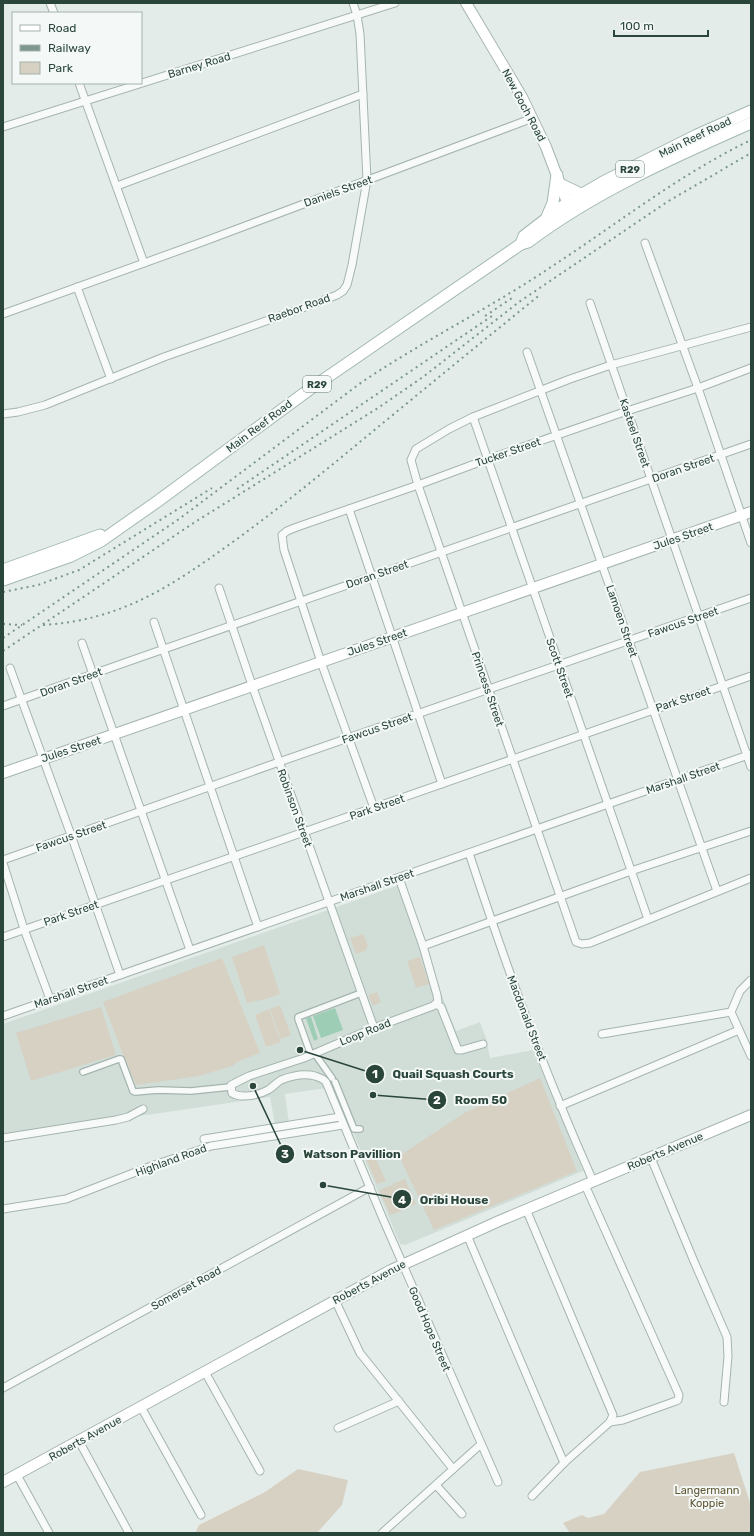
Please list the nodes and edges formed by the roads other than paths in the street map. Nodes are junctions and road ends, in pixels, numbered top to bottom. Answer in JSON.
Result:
{"nodes":[{"id":1,"x":353,"y":3,"type":"edge"},
{"id":2,"x":395,"y":3,"type":"edge"},
{"id":3,"x":466,"y":3,"type":"edge"},
{"id":4,"x":357,"y":15,"type":"junction"},
{"id":5,"x":142,"y":82,"type":"edge"},
{"id":6,"x":79,"y":84,"type":"edge"},
{"id":7,"x":136,"y":84,"type":"edge"},
{"id":8,"x":364,"y":94,"type":"junction"},
{"id":9,"x":85,"y":100,"type":"junction"},
{"id":10,"x":751,"y":110,"type":"edge"},
{"id":11,"x":532,"y":118,"type":"junction"},
{"id":12,"x":751,"y":123,"type":"edge"},
{"id":13,"x":3,"y":127,"type":"edge"},
{"id":14,"x":368,"y":180,"type":"junction"},
{"id":15,"x":558,"y":180,"type":"junction"},
{"id":16,"x":117,"y":186,"type":"junction"},
{"id":17,"x":581,"y":194,"type":"junction"},
{"id":18,"x":569,"y":208,"type":"junction"},
{"id":19,"x":544,"y":221,"type":"junction"},
{"id":20,"x":645,"y":243,"type":"dead end"},
{"id":21,"x":521,"y":244,"type":"junction"},
{"id":22,"x":144,"y":263,"type":"junction"},
{"id":23,"x":77,"y":287,"type":"junction"},
{"id":24,"x":590,"y":303,"type":"dead end"},
{"id":25,"x":3,"y":314,"type":"edge"},
{"id":26,"x":751,"y":327,"type":"edge"},
{"id":27,"x":682,"y":346,"type":"junction"},
{"id":28,"x":527,"y":352,"type":"dead end"},
{"id":29,"x":611,"y":365,"type":"junction"},
{"id":30,"x":751,"y":368,"type":"edge"},
{"id":31,"x":111,"y":379,"type":"junction"},
{"id":32,"x":698,"y":388,"type":"junction"},
{"id":33,"x":541,"y":390,"type":"junction"},
{"id":34,"x":627,"y":411,"type":"junction"},
{"id":35,"x":3,"y":414,"type":"edge"},
{"id":36,"x":473,"y":417,"type":"junction"},
{"id":37,"x":558,"y":435,"type":"junction"},
{"id":38,"x":751,"y":444,"type":"edge"},
{"id":39,"x":721,"y":455,"type":"junction"},
{"id":40,"x":488,"y":459,"type":"junction"},
{"id":41,"x":650,"y":479,"type":"junction"},
{"id":42,"x":418,"y":485,"type":"junction"},
{"id":43,"x":581,"y":502,"type":"junction"},
{"id":44,"x":349,"y":509,"type":"junction"},
{"id":45,"x":746,"y":514,"type":"edge"},
{"id":46,"x":512,"y":527,"type":"junction"},
{"id":47,"x":117,"y":529,"type":"junction"},
{"id":48,"x":671,"y":540,"type":"junction"},
{"id":49,"x":751,"y":542,"type":"edge"},
{"id":50,"x":441,"y":552,"type":"junction"},
{"id":51,"x":603,"y":565,"type":"junction"},
{"id":52,"x":3,"y":570,"type":"edge"},
{"id":53,"x":372,"y":576,"type":"junction"},
{"id":54,"x":3,"y":580,"type":"edge"},
{"id":55,"x":219,"y":588,"type":"dead end"},
{"id":56,"x":532,"y":588,"type":"junction"},
{"id":57,"x":751,"y":598,"type":"edge"},
{"id":58,"x":301,"y":601,"type":"junction"},
{"id":59,"x":462,"y":613,"type":"junction"},
{"id":60,"x":699,"y":616,"type":"junction"},
{"id":61,"x":154,"y":622,"type":"dead end"},
{"id":62,"x":232,"y":626,"type":"junction"},
{"id":63,"x":393,"y":637,"type":"junction"},
{"id":64,"x":628,"y":641,"type":"junction"},
{"id":65,"x":82,"y":643,"type":"dead end"},
{"id":66,"x":163,"y":650,"type":"junction"},
{"id":67,"x":321,"y":662,"type":"junction"},
{"id":68,"x":559,"y":666,"type":"junction"},
{"id":69,"x":10,"y":668,"type":"dead end"},
{"id":70,"x":93,"y":674,"type":"junction"},
{"id":71,"x":751,"y":676,"type":"edge"},
{"id":72,"x":252,"y":685,"type":"junction"},
{"id":73,"x":724,"y":685,"type":"junction"},
{"id":74,"x":488,"y":689,"type":"junction"},
{"id":75,"x":22,"y":700,"type":"junction"},
{"id":76,"x":3,"y":706,"type":"edge"},
{"id":77,"x":653,"y":710,"type":"junction"},
{"id":78,"x":184,"y":711,"type":"junction"},
{"id":79,"x":419,"y":713,"type":"junction"},
{"id":80,"x":583,"y":734,"type":"junction"},
{"id":81,"x":115,"y":735,"type":"junction"},
{"id":82,"x":348,"y":738,"type":"junction"},
{"id":83,"x":749,"y":755,"type":"edge"},
{"id":84,"x":42,"y":759,"type":"junction"},
{"id":85,"x":513,"y":759,"type":"junction"},
{"id":86,"x":279,"y":762,"type":"junction"},
{"id":87,"x":751,"y":767,"type":"edge"},
{"id":88,"x":3,"y":773,"type":"edge"},
{"id":89,"x":678,"y":780,"type":"junction"},
{"id":90,"x":442,"y":784,"type":"junction"},
{"id":91,"x":211,"y":787,"type":"junction"},
{"id":92,"x":608,"y":804,"type":"junction"},
{"id":93,"x":374,"y":808,"type":"junction"},
{"id":94,"x":140,"y":811,"type":"junction"},
{"id":95,"x":536,"y":829,"type":"junction"},
{"id":96,"x":751,"y":831,"type":"edge"},
{"id":97,"x":304,"y":832,"type":"junction"},
{"id":98,"x":71,"y":835,"type":"junction"},
{"id":99,"x":702,"y":848,"type":"junction"},
{"id":100,"x":469,"y":853,"type":"junction"},
{"id":101,"x":234,"y":857,"type":"junction"},
{"id":102,"x":3,"y":860,"type":"edge"},
{"id":103,"x":3,"y":863,"type":"edge"},
{"id":104,"x":631,"y":871,"type":"junction"},
{"id":105,"x":399,"y":878,"type":"junction"},
{"id":106,"x":751,"y":878,"type":"edge"},
{"id":107,"x":165,"y":880,"type":"junction"},
{"id":108,"x":717,"y":891,"type":"junction"},
{"id":109,"x":560,"y":897,"type":"junction"},
{"id":110,"x":328,"y":902,"type":"junction"},
{"id":111,"x":96,"y":904,"type":"junction"},
{"id":112,"x":648,"y":919,"type":"junction"},
{"id":113,"x":492,"y":922,"type":"junction"},
{"id":114,"x":258,"y":927,"type":"junction"},
{"id":115,"x":24,"y":929,"type":"junction"},
{"id":116,"x":3,"y":937,"type":"edge"},
{"id":117,"x":423,"y":946,"type":"junction"},
{"id":118,"x":190,"y":950,"type":"junction"},
{"id":119,"x":120,"y":975,"type":"junction"},
{"id":120,"x":751,"y":980,"type":"edge"},
{"id":121,"x":361,"y":993,"type":"junction"},
{"id":122,"x":50,"y":999,"type":"junction"},
{"id":123,"x":436,"y":1004,"type":"junction"},
{"id":124,"x":731,"y":1012,"type":"junction"},
{"id":125,"x":3,"y":1016,"type":"edge"},
{"id":126,"x":374,"y":1028,"type":"junction"},
{"id":127,"x":739,"y":1030,"type":"junction"},
{"id":128,"x":602,"y":1034,"type":"dead end"},
{"id":129,"x":483,"y":1044,"type":"dead end"},
{"id":130,"x":313,"y":1054,"type":"junction"},
{"id":131,"x":751,"y":1056,"type":"edge"},
{"id":132,"x":83,"y":1072,"type":"dead end"},
{"id":133,"x":332,"y":1082,"type":"junction"},
{"id":134,"x":230,"y":1087,"type":"junction"},
{"id":135,"x":560,"y":1106,"type":"junction"},
{"id":136,"x":143,"y":1109,"type":"dead end"},
{"id":137,"x":751,"y":1115,"type":"edge"},
{"id":138,"x":340,"y":1117,"type":"junction"},
{"id":139,"x":343,"y":1125,"type":"junction"},
{"id":140,"x":360,"y":1129,"type":"dead end"},
{"id":141,"x":3,"y":1138,"type":"edge"},
{"id":142,"x":204,"y":1139,"type":"dead end"},
{"id":143,"x":651,"y":1158,"type":"junction"},
{"id":144,"x":589,"y":1183,"type":"junction"},
{"id":145,"x":370,"y":1188,"type":"junction"},
{"id":146,"x":3,"y":1209,"type":"edge"},
{"id":147,"x":526,"y":1210,"type":"junction"},
{"id":148,"x":467,"y":1235,"type":"junction"},
{"id":149,"x":403,"y":1264,"type":"junction"},
{"id":150,"x":335,"y":1300,"type":"junction"},
{"id":151,"x":205,"y":1372,"type":"junction"},
{"id":152,"x":3,"y":1388,"type":"edge"},
{"id":153,"x":399,"y":1401,"type":"junction"},
{"id":154,"x":724,"y":1402,"type":"dead end"},
{"id":155,"x":141,"y":1407,"type":"junction"},
{"id":156,"x":610,"y":1422,"type":"junction"},
{"id":157,"x":338,"y":1428,"type":"dead end"},
{"id":158,"x":79,"y":1441,"type":"junction"},
{"id":159,"x":480,"y":1445,"type":"junction"},
{"id":160,"x":564,"y":1463,"type":"junction"},
{"id":161,"x":453,"y":1469,"type":"junction"},
{"id":162,"x":260,"y":1471,"type":"dead end"},
{"id":163,"x":17,"y":1475,"type":"junction"},
{"id":164,"x":3,"y":1482,"type":"edge"},
{"id":165,"x":498,"y":1482,"type":"dead end"},
{"id":166,"x":436,"y":1485,"type":"junction"},
{"id":167,"x":532,"y":1496,"type":"dead end"},
{"id":168,"x":462,"y":1514,"type":"dead end"},
{"id":169,"x":201,"y":1515,"type":"dead end"},
{"id":170,"x":49,"y":1533,"type":"edge"},
{"id":171,"x":129,"y":1533,"type":"edge"},
{"id":172,"x":382,"y":1533,"type":"edge"}],
"edges":[{"from":1,"to":4,"type":"street","name":"Raebor Road"},
{"from":2,"to":4,"type":"street","name":"Barney Road"},
{"from":3,"to":11,"type":"main road","name":"New Goch Road"},
{"from":4,"to":5,"type":"street","name":"Barney Road"},
{"from":4,"to":8,"type":"street","name":"Raebor Road"},
{"from":6,"to":9,"type":"street"},
{"from":7,"to":9,"type":"street","name":"Barney Road"},
{"from":8,"to":14,"type":"street","name":"Raebor Road"},
{"from":8,"to":16,"type":"street"},
{"from":9,"to":13,"type":"street","name":"Barney Road"},
{"from":9,"to":16,"type":"street"},
{"from":10,"to":17,"type":"main road","name":"Main Reef Road","number":"R29"},
{"from":11,"to":14,"type":"street","name":"Daniels Street"},
{"from":11,"to":15,"type":"main road","name":"New Goch Road"},
{"from":12,"to":18,"type":"main road","name":"Main Reef Road","number":"R29"},
{"from":14,"to":22,"type":"street","name":"Daniels Street"},
{"from":14,"to":31,"type":"street","name":"Raebor Road"},
{"from":15,"to":17,"type":"main road"},
{"from":15,"to":18,"type":"main road","name":"New Goch Road"},
{"from":15,"to":19,"type":"main road"},
{"from":16,"to":22,"type":"street"},
{"from":17,"to":18,"type":"main road","name":"Main Reef Road","number":"R29"},
{"from":18,"to":19,"type":"main road","name":"Main Reef Road","number":"R29"},
{"from":18,"to":21,"type":"main road","name":"Main Reef Road","number":"R29"},
{"from":19,"to":21,"type":"main road","name":"Main Reef Road","number":"R29"},
{"from":20,"to":27,"type":"street"},
{"from":21,"to":47,"type":"main road","name":"Main Reef Road","number":"R29"},
{"from":22,"to":23,"type":"street","name":"Daniels Street"},
{"from":23,"to":25,"type":"street","name":"Daniels Street"},
{"from":23,"to":31,"type":"street"},
{"from":24,"to":29,"type":"street","name":"Kasteel Street"},
{"from":26,"to":27,"type":"street","name":"Princess Street"},
{"from":27,"to":29,"type":"street","name":"Princess Street"},
{"from":27,"to":32,"type":"street"},
{"from":28,"to":33,"type":"street","name":"Lamoen Street"},
{"from":29,"to":33,"type":"street","name":"Princess Street"},
{"from":29,"to":34,"type":"street","name":"Kasteel Street"},
{"from":30,"to":32,"type":"street","name":"Tucker Street"},
{"from":31,"to":35,"type":"street","name":"Raebor Road"},
{"from":32,"to":34,"type":"street","name":"Tucker Street"},
{"from":32,"to":39,"type":"street"},
{"from":33,"to":36,"type":"street","name":"Princess Street"},
{"from":33,"to":37,"type":"street","name":"Lamoen Street"},
{"from":34,"to":37,"type":"street","name":"Tucker Street"},
{"from":34,"to":41,"type":"street","name":"Kasteel Street"},
{"from":36,"to":40,"type":"street","name":"Scott Street"},
{"from":36,"to":42,"type":"street","name":"Princess Street"},
{"from":37,"to":40,"type":"street","name":"Tucker Street"},
{"from":37,"to":43,"type":"street","name":"Lamoen Street"},
{"from":38,"to":39,"type":"street","name":"Doran Street"},
{"from":39,"to":41,"type":"street","name":"Doran Street"},
{"from":39,"to":45,"type":"street"},
{"from":40,"to":42,"type":"street","name":"Tucker Street"},
{"from":40,"to":46,"type":"street","name":"Scott Street"},
{"from":41,"to":43,"type":"street","name":"Doran Street"},
{"from":41,"to":48,"type":"street","name":"Kasteel Street"},
{"from":42,"to":44,"type":"street","name":"Tucker Street"},
{"from":42,"to":50,"type":"street","name":"Princess Street"},
{"from":43,"to":46,"type":"street","name":"Doran Street"},
{"from":43,"to":51,"type":"street","name":"Lamoen Street"},
{"from":44,"to":53,"type":"street"},
{"from":44,"to":58,"type":"street","name":"Tucker Street"},
{"from":45,"to":48,"type":"main road","name":"Jules Street"},
{"from":45,"to":49,"type":"street"},
{"from":46,"to":50,"type":"street","name":"Doran Street"},
{"from":46,"to":56,"type":"street","name":"Scott Street"},
{"from":47,"to":52,"type":"main road","name":"Main Reef Road","number":"R29"},
{"from":47,"to":54,"type":"main road","name":"Main Reef Road","number":"R29"},
{"from":48,"to":51,"type":"main road","name":"Jules Street"},
{"from":48,"to":60,"type":"street","name":"Kasteel Street"},
{"from":50,"to":53,"type":"street","name":"Doran Street"},
{"from":50,"to":59,"type":"street","name":"Princess Street"},
{"from":51,"to":56,"type":"main road","name":"Jules Street"},
{"from":51,"to":64,"type":"street","name":"Lamoen Street"},
{"from":53,"to":58,"type":"street","name":"Doran Street"},
{"from":53,"to":63,"type":"street"},
{"from":55,"to":62,"type":"street","name":"Robinson Street"},
{"from":56,"to":59,"type":"main road","name":"Jules Street"},
{"from":56,"to":68,"type":"street","name":"Scott Street"},
{"from":57,"to":60,"type":"street","name":"Fawcus Street"},
{"from":58,"to":62,"type":"street","name":"Doran Street"},
{"from":58,"to":67,"type":"street"},
{"from":59,"to":63,"type":"main road","name":"Jules Street"},
{"from":59,"to":74,"type":"street","name":"Princess Street"},
{"from":60,"to":64,"type":"street","name":"Fawcus Street"},
{"from":60,"to":73,"type":"street","name":"Kasteel Street"},
{"from":61,"to":66,"type":"street"},
{"from":62,"to":66,"type":"street","name":"Doran Street"},
{"from":62,"to":72,"type":"street","name":"Robinson Street"},
{"from":63,"to":67,"type":"main road","name":"Jules Street"},
{"from":63,"to":79,"type":"street"},
{"from":64,"to":68,"type":"street","name":"Fawcus Street"},
{"from":64,"to":77,"type":"street","name":"Lamoen Street"},
{"from":65,"to":70,"type":"street"},
{"from":66,"to":70,"type":"street","name":"Doran Street"},
{"from":66,"to":78,"type":"street"},
{"from":67,"to":72,"type":"main road","name":"Jules Street"},
{"from":67,"to":82,"type":"street"},
{"from":68,"to":74,"type":"street","name":"Fawcus Street"},
{"from":68,"to":80,"type":"street","name":"Scott Street"},
{"from":69,"to":75,"type":"street"},
{"from":70,"to":75,"type":"street","name":"Doran Street"},
{"from":70,"to":81,"type":"street"},
{"from":71,"to":73,"type":"street","name":"Park Street"},
{"from":72,"to":78,"type":"main road","name":"Jules Street"},
{"from":72,"to":86,"type":"street","name":"Robinson Street"},
{"from":73,"to":77,"type":"street","name":"Park Street"},
{"from":73,"to":83,"type":"street","name":"Kasteel Street"},
{"from":74,"to":79,"type":"street","name":"Fawcus Street"},
{"from":74,"to":85,"type":"street","name":"Princess Street"},
{"from":75,"to":76,"type":"street","name":"Doran Street"},
{"from":75,"to":84,"type":"street"},
{"from":77,"to":80,"type":"street","name":"Park Street"},
{"from":77,"to":89,"type":"street","name":"Lamoen Street"},
{"from":78,"to":81,"type":"main road","name":"Jules Street"},
{"from":78,"to":91,"type":"street"},
{"from":79,"to":82,"type":"street","name":"Fawcus Street"},
{"from":79,"to":90,"type":"street"},
{"from":80,"to":85,"type":"street","name":"Park Street"},
{"from":80,"to":92,"type":"street","name":"Scott Street"},
{"from":81,"to":84,"type":"main road","name":"Jules Street"},
{"from":81,"to":94,"type":"street"},
{"from":82,"to":86,"type":"street","name":"Fawcus Street"},
{"from":82,"to":93,"type":"street"},
{"from":83,"to":87,"type":"street","name":"Kasteel Street"},
{"from":83,"to":89,"type":"street","name":"Marshall Street"},
{"from":84,"to":88,"type":"main road","name":"Jules Street"},
{"from":84,"to":98,"type":"street"},
{"from":85,"to":90,"type":"street","name":"Park Street"},
{"from":85,"to":95,"type":"street","name":"Princess Street"},
{"from":86,"to":91,"type":"street","name":"Fawcus Street"},
{"from":86,"to":97,"type":"street","name":"Robinson Street"},
{"from":89,"to":92,"type":"street","name":"Marshall Street"},
{"from":89,"to":99,"type":"street","name":"Lamoen Street"},
{"from":90,"to":93,"type":"street","name":"Park Street"},
{"from":91,"to":94,"type":"street","name":"Fawcus Street"},
{"from":91,"to":101,"type":"street"},
{"from":92,"to":95,"type":"street","name":"Marshall Street"},
{"from":92,"to":104,"type":"street","name":"Scott Street"},
{"from":93,"to":97,"type":"street","name":"Park Street"},
{"from":94,"to":98,"type":"street","name":"Fawcus Street"},
{"from":94,"to":107,"type":"street"},
{"from":95,"to":100,"type":"street","name":"Marshall Street"},
{"from":95,"to":109,"type":"street","name":"Princess Street"},
{"from":96,"to":99,"type":"street"},
{"from":97,"to":101,"type":"street","name":"Park Street"},
{"from":97,"to":110,"type":"street","name":"Robinson Street"},
{"from":98,"to":102,"type":"street","name":"Fawcus Street"},
{"from":98,"to":111,"type":"street"},
{"from":99,"to":104,"type":"street"},
{"from":99,"to":108,"type":"street","name":"Lamoen Street"},
{"from":100,"to":105,"type":"street","name":"Marshall Street"},
{"from":100,"to":113,"type":"street","name":"Macdonald Street"},
{"from":101,"to":107,"type":"street","name":"Park Street"},
{"from":101,"to":114,"type":"street"},
{"from":103,"to":115,"type":"street"},
{"from":104,"to":109,"type":"street"},
{"from":104,"to":112,"type":"street","name":"Scott Street"},
{"from":105,"to":110,"type":"street","name":"Marshall Street"},
{"from":105,"to":117,"type":"street"},
{"from":106,"to":108,"type":"street"},
{"from":107,"to":111,"type":"street","name":"Park Street"},
{"from":107,"to":118,"type":"street"},
{"from":108,"to":112,"type":"street"},
{"from":109,"to":112,"type":"street","name":"Princess Street"},
{"from":109,"to":113,"type":"street"},
{"from":110,"to":114,"type":"street","name":"Marshall Street"},
{"from":110,"to":121,"type":"street","name":"Robinson Street"},
{"from":111,"to":115,"type":"street","name":"Park Street"},
{"from":111,"to":119,"type":"street"},
{"from":113,"to":117,"type":"street"},
{"from":113,"to":135,"type":"street","name":"Macdonald Street"},
{"from":114,"to":118,"type":"street","name":"Marshall Street"},
{"from":115,"to":116,"type":"street","name":"Park Street"},
{"from":115,"to":122,"type":"street"},
{"from":117,"to":123,"type":"street"},
{"from":118,"to":119,"type":"street","name":"Marshall Street"},
{"from":119,"to":122,"type":"street","name":"Marshall Street"},
{"from":120,"to":124,"type":"street"},
{"from":121,"to":126,"type":"street","name":"Robinson Street"},
{"from":121,"to":130,"type":"street"},
{"from":122,"to":125,"type":"street","name":"Marshall Street"},
{"from":123,"to":126,"type":"street","name":"Loop Road"},
{"from":123,"to":129,"type":"street"},
{"from":124,"to":127,"type":"street"},
{"from":124,"to":128,"type":"street"},
{"from":126,"to":130,"type":"street","name":"Loop Road"},
{"from":127,"to":131,"type":"street"},
{"from":127,"to":135,"type":"street"},
{"from":130,"to":133,"type":"street"},
{"from":130,"to":134,"type":"street","name":"Loop Road"},
{"from":132,"to":134,"type":"street"},
{"from":133,"to":134,"type":"street"},
{"from":133,"to":138,"type":"street","name":"Good Hope Street"},
{"from":133,"to":140,"type":"street"},
{"from":135,"to":144,"type":"street","name":"Macdonald Street"},
{"from":136,"to":141,"type":"street"},
{"from":137,"to":143,"type":"main road","name":"Roberts Avenue"},
{"from":138,"to":139,"type":"street","name":"Good Hope Street"},
{"from":138,"to":142,"type":"street","name":"Highland Road"},
{"from":139,"to":145,"type":"street","name":"Good Hope Street"},
{"from":139,"to":146,"type":"street","name":"Highland Road"},
{"from":143,"to":144,"type":"main road","name":"Roberts Avenue"},
{"from":143,"to":154,"type":"street"},
{"from":144,"to":147,"type":"main road","name":"Roberts Avenue"},
{"from":144,"to":156,"type":"street","name":"Macdonald Street"},
{"from":145,"to":149,"type":"street","name":"Good Hope Street"},
{"from":145,"to":152,"type":"street","name":"Somerset Road"},
{"from":147,"to":148,"type":"main road","name":"Roberts Avenue"},
{"from":147,"to":156,"type":"street"},
{"from":148,"to":149,"type":"main road","name":"Roberts Avenue"},
{"from":148,"to":160,"type":"street"},
{"from":149,"to":150,"type":"main road","name":"Roberts Avenue"},
{"from":149,"to":159,"type":"street","name":"Good Hope Street"},
{"from":150,"to":151,"type":"main road","name":"Roberts Avenue"},
{"from":150,"to":153,"type":"street"},
{"from":151,"to":155,"type":"main road","name":"Roberts Avenue"},
{"from":151,"to":162,"type":"street"},
{"from":153,"to":157,"type":"street"},
{"from":153,"to":161,"type":"street"},
{"from":155,"to":158,"type":"main road","name":"Roberts Avenue"},
{"from":155,"to":169,"type":"street"},
{"from":156,"to":160,"type":"street"},
{"from":158,"to":163,"type":"main road","name":"Roberts Avenue"},
{"from":158,"to":171,"type":"street"},
{"from":159,"to":161,"type":"street"},
{"from":159,"to":165,"type":"street","name":"Good Hope Street"},
{"from":160,"to":167,"type":"street"},
{"from":161,"to":166,"type":"street"},
{"from":163,"to":164,"type":"main road","name":"Roberts Avenue"},
{"from":163,"to":170,"type":"street"},
{"from":166,"to":168,"type":"street"},
{"from":166,"to":172,"type":"street"}]}
